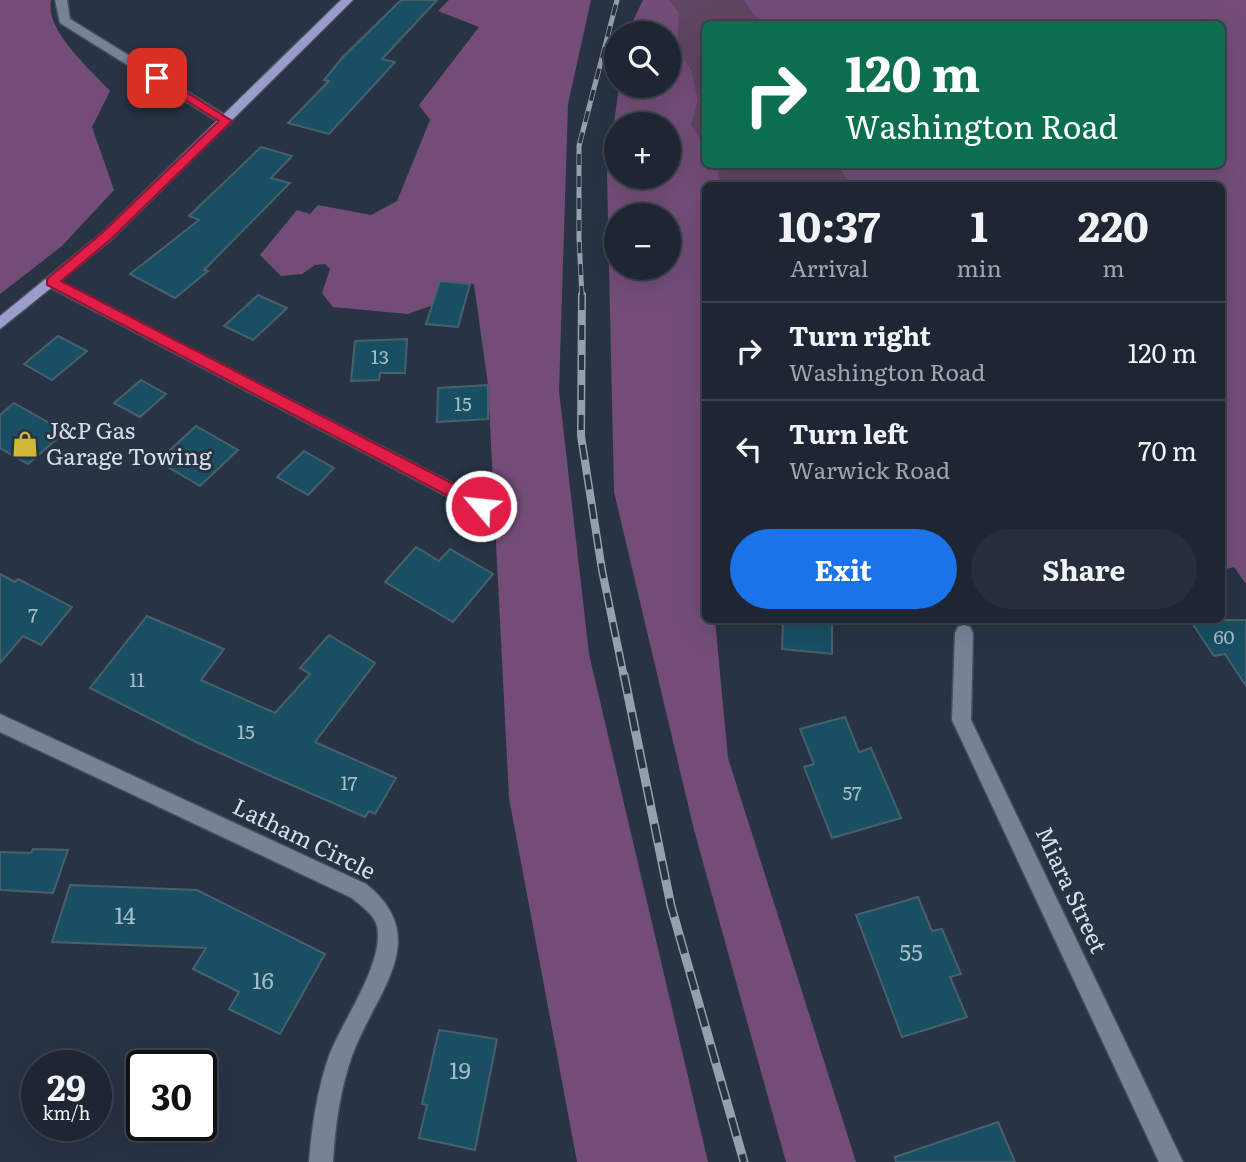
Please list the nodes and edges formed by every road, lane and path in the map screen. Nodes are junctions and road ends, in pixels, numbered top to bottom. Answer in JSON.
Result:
{"nodes":[{"id":1,"x":61,"y":0,"type":"edge"},
{"id":2,"x":347,"y":0,"type":"edge"},
{"id":3,"x":226,"y":121,"type":"junction"},
{"id":4,"x":52,"y":282,"type":"junction"},
{"id":5,"x":0,"y":324,"type":"edge"},
{"id":6,"x":481,"y":506,"type":"dead end"},
{"id":7,"x":964,"y":633,"type":"dead end"},
{"id":8,"x":0,"y":723,"type":"edge"},
{"id":9,"x":321,"y":1162,"type":"edge"},
{"id":10,"x":1171,"y":1162,"type":"edge"}],
"edges":[{"from":1,"to":3,"type":"street"},
{"from":2,"to":3,"type":"main road"},
{"from":3,"to":4,"type":"main road"},
{"from":4,"to":5,"type":"main road"},
{"from":4,"to":6,"type":"street"},
{"from":7,"to":10,"type":"street","name":"Miara Street"},
{"from":8,"to":9,"type":"street","name":"Latham Circle"}]}
